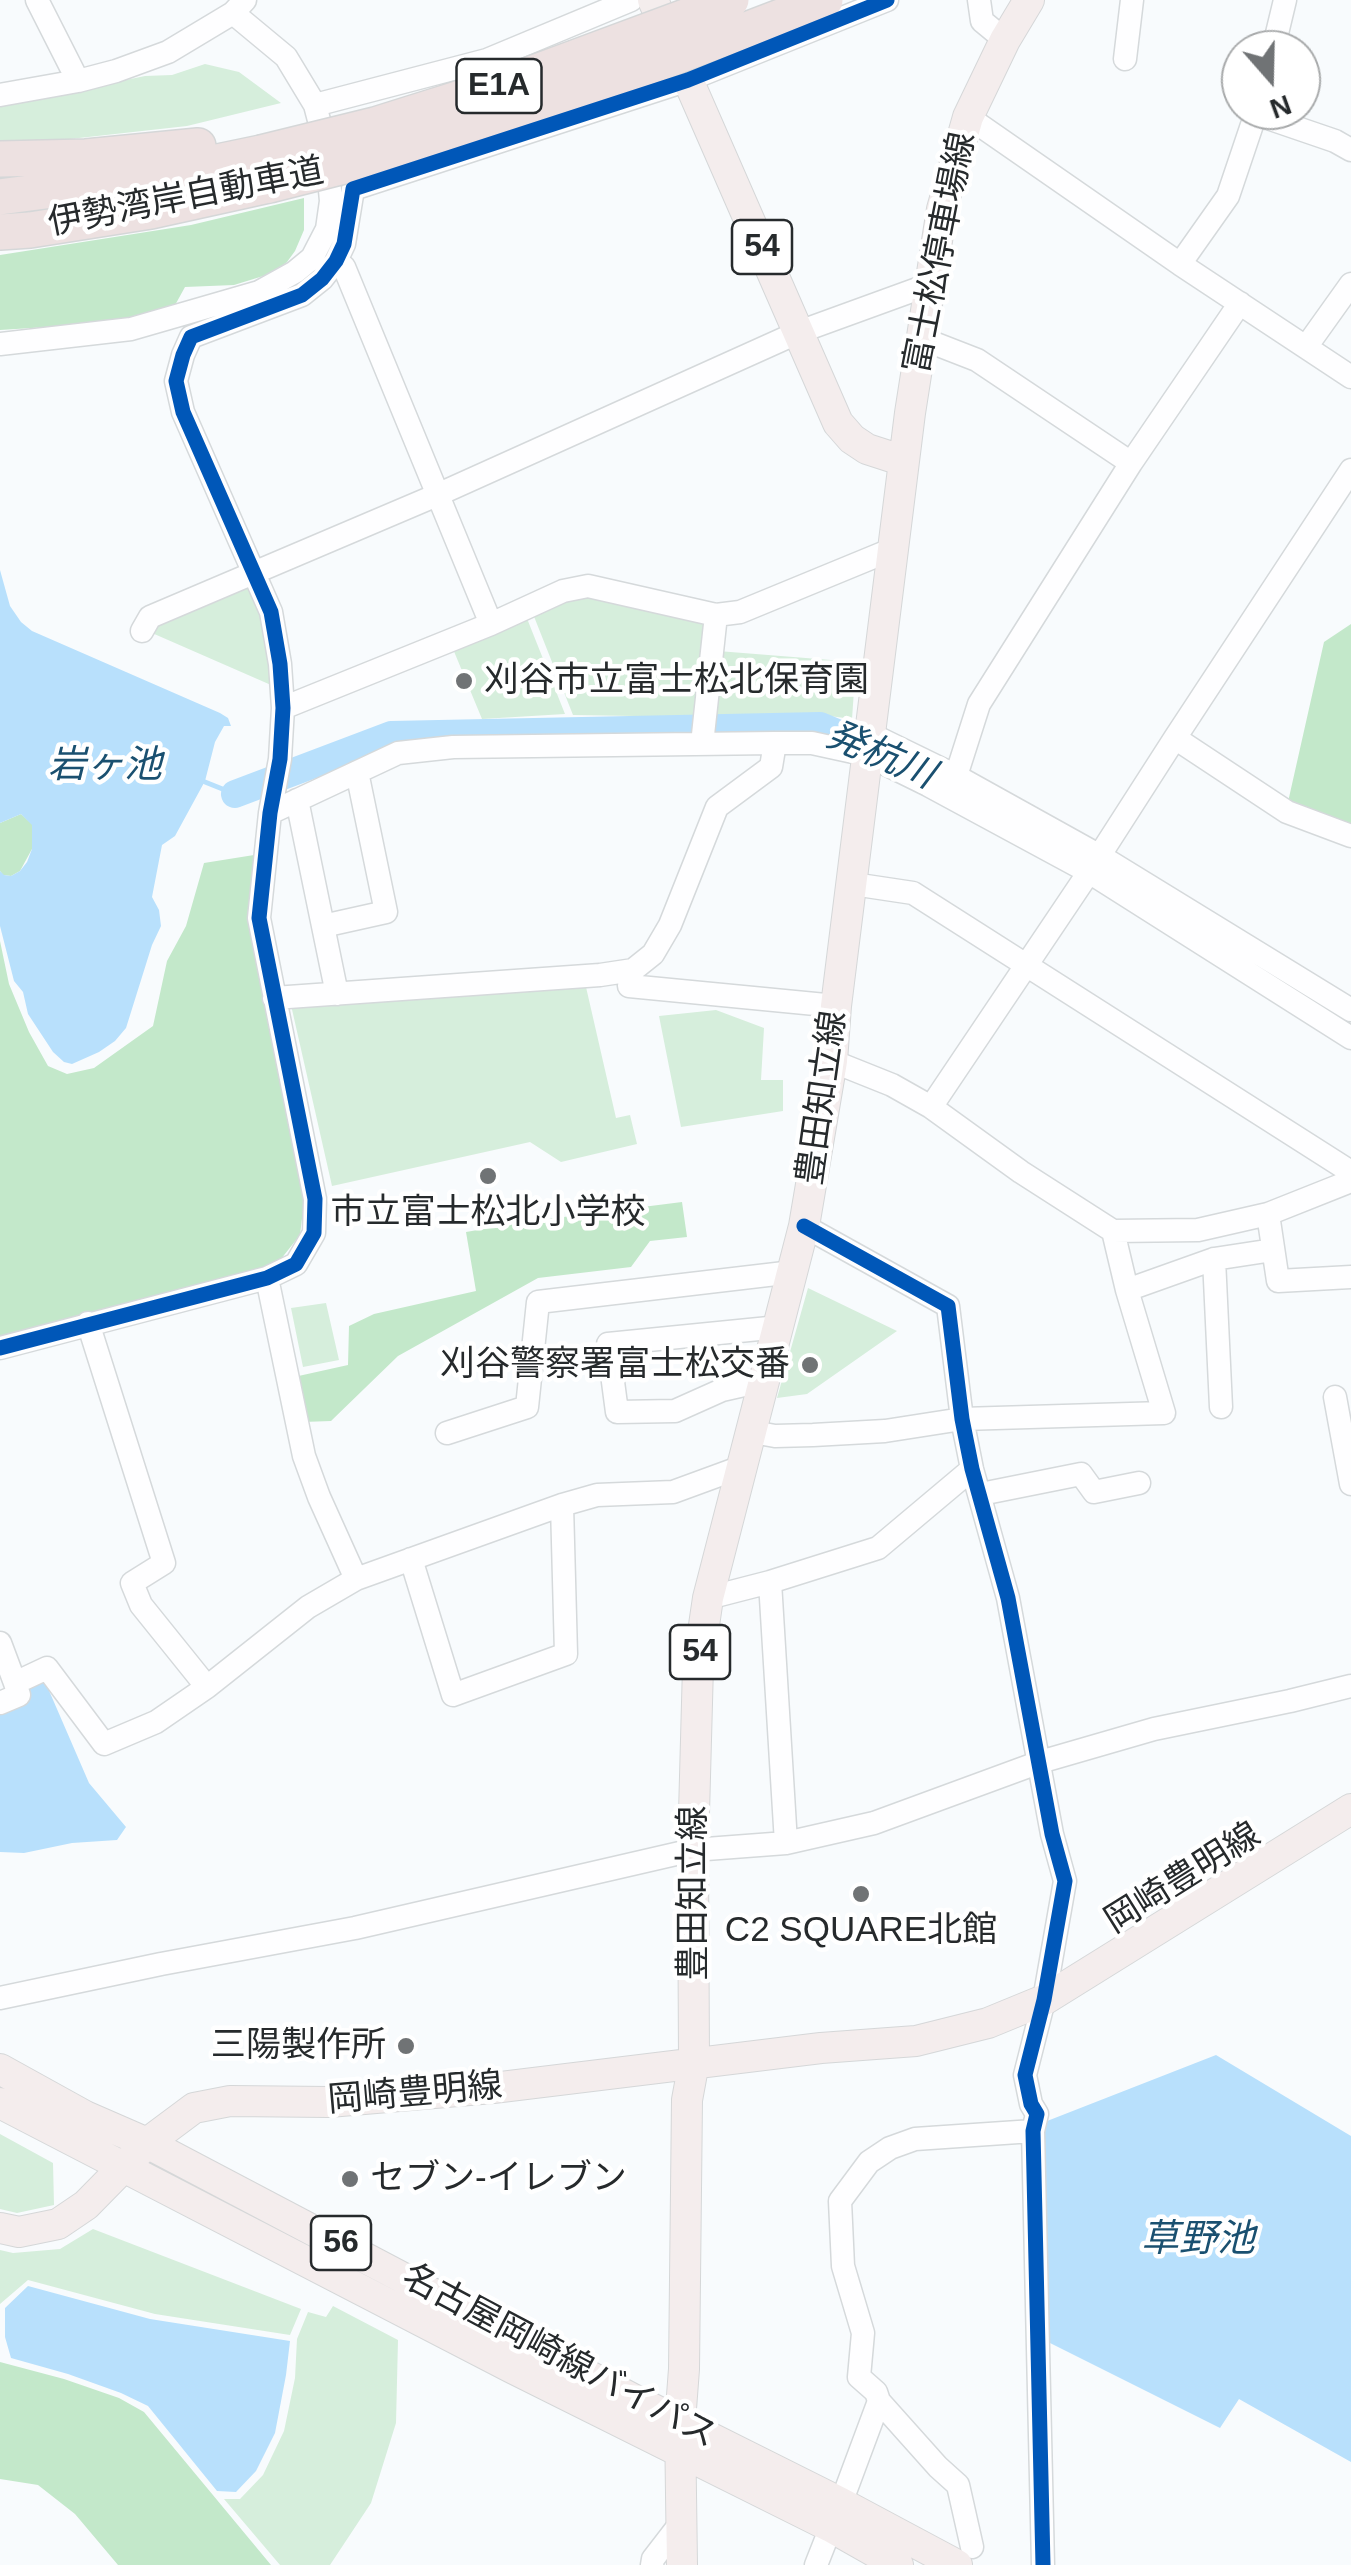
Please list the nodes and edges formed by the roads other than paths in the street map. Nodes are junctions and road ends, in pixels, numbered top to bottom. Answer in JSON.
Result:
{"nodes":[{"id":1,"x":37,"y":0,"type":"edge"},
{"id":2,"x":631,"y":0,"type":"edge"},
{"id":3,"x":732,"y":0,"type":"edge"},
{"id":4,"x":824,"y":0,"type":"edge"},
{"id":5,"x":887,"y":0,"type":"edge"},
{"id":6,"x":979,"y":0,"type":"edge"},
{"id":7,"x":1029,"y":0,"type":"edge"},
{"id":8,"x":1132,"y":0,"type":"edge"},
{"id":9,"x":1286,"y":0,"type":"edge"},
{"id":10,"x":239,"y":6,"type":"edge"},
{"id":11,"x":653,"y":15,"type":"edge"},
{"id":12,"x":1278,"y":30,"type":"edge"},
{"id":13,"x":1006,"y":40,"type":"junction"},
{"id":14,"x":1125,"y":59,"type":"dead end"},
{"id":15,"x":688,"y":80,"type":"junction"},
{"id":16,"x":78,"y":81,"type":"junction"},
{"id":17,"x":0,"y":95,"type":"edge"},
{"id":18,"x":315,"y":105,"type":"junction"},
{"id":19,"x":968,"y":117,"type":"junction"},
{"id":20,"x":1250,"y":130,"type":"edge"},
{"id":21,"x":1303,"y":130,"type":"edge"},
{"id":22,"x":1351,"y":150,"type":"edge"},
{"id":23,"x":264,"y":158,"type":"junction"},
{"id":24,"x":0,"y":159,"type":"edge"},
{"id":25,"x":0,"y":197,"type":"edge"},
{"id":26,"x":0,"y":232,"type":"edge"},
{"id":27,"x":336,"y":261,"type":"junction"},
{"id":28,"x":1180,"y":264,"type":"junction"},
{"id":29,"x":931,"y":284,"type":"junction"},
{"id":30,"x":1351,"y":284,"type":"edge"},
{"id":31,"x":1240,"y":303,"type":"junction"},
{"id":32,"x":800,"y":332,"type":"junction"},
{"id":33,"x":923,"y":338,"type":"junction"},
{"id":34,"x":0,"y":344,"type":"edge"},
{"id":35,"x":1306,"y":347,"type":"junction"},
{"id":36,"x":1351,"y":377,"type":"edge"},
{"id":37,"x":904,"y":461,"type":"junction"},
{"id":38,"x":1131,"y":463,"type":"junction"},
{"id":39,"x":1351,"y":470,"type":"edge"},
{"id":40,"x":438,"y":494,"type":"junction"},
{"id":41,"x":892,"y":548,"type":"junction"},
{"id":42,"x":254,"y":572,"type":"junction"},
{"id":43,"x":716,"y":615,"type":"junction"},
{"id":44,"x":490,"y":624,"type":"junction"},
{"id":45,"x":142,"y":631,"type":"dead end"},
{"id":46,"x":283,"y":708,"type":"junction"},
{"id":47,"x":870,"y":734,"type":"junction"},
{"id":48,"x":1174,"y":738,"type":"junction"},
{"id":49,"x":776,"y":743,"type":"junction"},
{"id":50,"x":702,"y":744,"type":"junction"},
{"id":51,"x":357,"y":772,"type":"junction"},
{"id":52,"x":956,"y":776,"type":"junction"},
{"id":53,"x":297,"y":800,"type":"junction"},
{"id":54,"x":270,"y":813,"type":"junction"},
{"id":55,"x":1351,"y":836,"type":"edge"},
{"id":56,"x":1094,"y":864,"type":"junction"},
{"id":57,"x":852,"y":884,"type":"junction"},
{"id":58,"x":323,"y":926,"type":"junction"},
{"id":59,"x":1028,"y":965,"type":"junction"},
{"id":60,"x":629,"y":986,"type":"dead end"},
{"id":61,"x":337,"y":994,"type":"junction"},
{"id":62,"x":274,"y":998,"type":"junction"},
{"id":63,"x":836,"y":1006,"type":"junction"},
{"id":64,"x":1351,"y":1010,"type":"edge"},
{"id":65,"x":1351,"y":1038,"type":"edge"},
{"id":66,"x":832,"y":1061,"type":"junction"},
{"id":67,"x":931,"y":1106,"type":"junction"},
{"id":68,"x":1351,"y":1172,"type":"edge"},
{"id":69,"x":1351,"y":1180,"type":"edge"},
{"id":70,"x":1268,"y":1214,"type":"junction"},
{"id":71,"x":804,"y":1226,"type":"junction"},
{"id":72,"x":1114,"y":1232,"type":"junction"},
{"id":73,"x":1273,"y":1250,"type":"junction"},
{"id":74,"x":1214,"y":1259,"type":"junction"},
{"id":75,"x":792,"y":1272,"type":"junction"},
{"id":76,"x":267,"y":1278,"type":"junction"},
{"id":77,"x":1351,"y":1278,"type":"edge"},
{"id":78,"x":1126,"y":1290,"type":"junction"},
{"id":79,"x":88,"y":1324,"type":"junction"},
{"id":80,"x":779,"y":1326,"type":"junction"},
{"id":81,"x":0,"y":1348,"type":"edge"},
{"id":82,"x":766,"y":1380,"type":"junction"},
{"id":83,"x":1335,"y":1398,"type":"dead end"},
{"id":84,"x":1221,"y":1407,"type":"dead end"},
{"id":85,"x":962,"y":1418,"type":"junction"},
{"id":86,"x":752,"y":1432,"type":"junction"},
{"id":87,"x":447,"y":1433,"type":"dead end"},
{"id":88,"x":744,"y":1466,"type":"junction"},
{"id":89,"x":972,"y":1469,"type":"junction"},
{"id":90,"x":1139,"y":1482,"type":"dead end"},
{"id":91,"x":1351,"y":1484,"type":"edge"},
{"id":92,"x":981,"y":1494,"type":"junction"},
{"id":93,"x":562,"y":1505,"type":"junction"},
{"id":94,"x":410,"y":1559,"type":"junction"},
{"id":95,"x":356,"y":1579,"type":"junction"},
{"id":96,"x":770,"y":1582,"type":"junction"},
{"id":97,"x":708,"y":1598,"type":"junction"},
{"id":98,"x":0,"y":1643,"type":"edge"},
{"id":99,"x":15,"y":1682,"type":"junction"},
{"id":100,"x":1351,"y":1686,"type":"edge"},
{"id":101,"x":207,"y":1688,"type":"junction"},
{"id":102,"x":0,"y":1703,"type":"edge"},
{"id":103,"x":1040,"y":1762,"type":"junction"},
{"id":104,"x":1351,"y":1809,"type":"edge"},
{"id":105,"x":786,"y":1844,"type":"junction"},
{"id":106,"x":693,"y":1850,"type":"junction"},
{"id":107,"x":0,"y":1998,"type":"edge"},
{"id":108,"x":1044,"y":2000,"type":"junction"},
{"id":109,"x":694,"y":2062,"type":"junction"},
{"id":110,"x":0,"y":2069,"type":"edge"},
{"id":111,"x":0,"y":2103,"type":"edge"},
{"id":112,"x":1033,"y":2131,"type":"junction"},
{"id":113,"x":148,"y":2143,"type":"junction"},
{"id":114,"x":126,"y":2166,"type":"junction"},
{"id":115,"x":0,"y":2228,"type":"edge"},
{"id":116,"x":879,"y":2402,"type":"junction"},
{"id":117,"x":680,"y":2422,"type":"junction"},
{"id":118,"x":680,"y":2453,"type":"junction"},
{"id":119,"x":836,"y":2515,"type":"junction"},
{"id":120,"x":680,"y":2524,"type":"junction"},
{"id":121,"x":965,"y":2556,"type":"edge"},
{"id":122,"x":652,"y":2565,"type":"edge"},
{"id":123,"x":682,"y":2565,"type":"edge"},
{"id":124,"x":816,"y":2565,"type":"edge"},
{"id":125,"x":898,"y":2565,"type":"edge"},
{"id":126,"x":1043,"y":2565,"type":"edge"}],
"edges":[{"from":1,"to":16,"type":"street"},
{"from":2,"to":18,"type":"street"},
{"from":3,"to":11,"type":"highway","name":"伊勢湾岸自動車道","number":"E1A","bridge":true},
{"from":4,"to":23,"type":"highway","name":"伊勢湾岸自動車道","number":"E1A","bridge":true},
{"from":5,"to":15,"type":"street"},
{"from":6,"to":13,"type":"street"},
{"from":7,"to":13,"type":"main road","name":"富士松停車場線"},
{"from":8,"to":14,"type":"street"},
{"from":9,"to":12,"type":"street"},
{"from":10,"to":16,"type":"street"},
{"from":10,"to":18,"type":"street"},
{"from":11,"to":15,"type":"main road","number":"54"},
{"from":11,"to":23,"type":"highway","name":"伊勢湾岸自動車道","number":"E1A","bridge":true},
{"from":13,"to":19,"type":"main road","name":"富士松停車場線"},
{"from":15,"to":27,"type":"street"},
{"from":15,"to":32,"type":"main road","number":"54"},
{"from":16,"to":17,"type":"street"},
{"from":18,"to":34,"type":"street"},
{"from":19,"to":28,"type":"street"},
{"from":19,"to":29,"type":"main road","name":"富士松停車場線"},
{"from":20,"to":28,"type":"street"},
{"from":21,"to":22,"type":"street"},
{"from":23,"to":24,"type":"highway"},
{"from":23,"to":25,"type":"highway","name":"伊勢湾岸自動車道","number":"E1A"},
{"from":23,"to":26,"type":"highway","name":"伊勢湾岸自動車道","number":"E1A"},
{"from":27,"to":40,"type":"street"},
{"from":27,"to":42,"type":"street"},
{"from":28,"to":31,"type":"street"},
{"from":29,"to":32,"type":"street"},
{"from":29,"to":33,"type":"main road","name":"富士松停車場線"},
{"from":30,"to":35,"type":"street"},
{"from":31,"to":35,"type":"street"},
{"from":31,"to":38,"type":"street"},
{"from":32,"to":37,"type":"main road","number":"54"},
{"from":32,"to":40,"type":"street"},
{"from":33,"to":37,"type":"main road","name":"富士松停車場線"},
{"from":33,"to":38,"type":"street"},
{"from":35,"to":36,"type":"street"},
{"from":37,"to":41,"type":"main road","name":"豊田知立線","number":"54"},
{"from":38,"to":52,"type":"street"},
{"from":39,"to":48,"type":"street"},
{"from":40,"to":42,"type":"street"},
{"from":40,"to":44,"type":"street"},
{"from":41,"to":43,"type":"street"},
{"from":41,"to":47,"type":"main road","name":"豊田知立線","number":"54"},
{"from":42,"to":45,"type":"street"},
{"from":42,"to":46,"type":"street"},
{"from":43,"to":44,"type":"street"},
{"from":43,"to":50,"type":"street"},
{"from":44,"to":46,"type":"street"},
{"from":46,"to":54,"type":"street"},
{"from":47,"to":49,"type":"street"},
{"from":47,"to":52,"type":"street"},
{"from":47,"to":56,"type":"street"},
{"from":47,"to":57,"type":"main road","name":"豊田知立線","number":"54"},
{"from":48,"to":55,"type":"street"},
{"from":48,"to":56,"type":"street"},
{"from":49,"to":50,"type":"street"},
{"from":49,"to":61,"type":"street"},
{"from":50,"to":51,"type":"street"},
{"from":51,"to":53,"type":"street"},
{"from":51,"to":58,"type":"street"},
{"from":52,"to":56,"type":"street"},
{"from":53,"to":54,"type":"street"},
{"from":53,"to":58,"type":"street"},
{"from":54,"to":62,"type":"street"},
{"from":56,"to":59,"type":"street"},
{"from":56,"to":64,"type":"street"},
{"from":56,"to":65,"type":"street"},
{"from":57,"to":59,"type":"street"},
{"from":57,"to":63,"type":"main road","name":"豊田知立線","number":"54"},
{"from":58,"to":61,"type":"street"},
{"from":59,"to":67,"type":"street"},
{"from":59,"to":68,"type":"street"},
{"from":60,"to":63,"type":"street"},
{"from":61,"to":62,"type":"street"},
{"from":62,"to":76,"type":"street"},
{"from":63,"to":66,"type":"main road","name":"豊田知立線","number":"54"},
{"from":66,"to":67,"type":"street"},
{"from":66,"to":71,"type":"main road","name":"豊田知立線","number":"54"},
{"from":67,"to":72,"type":"street"},
{"from":69,"to":70,"type":"street"},
{"from":70,"to":72,"type":"street"},
{"from":70,"to":73,"type":"street"},
{"from":71,"to":75,"type":"main road","name":"豊田知立線","number":"54"},
{"from":71,"to":85,"type":"street"},
{"from":72,"to":78,"type":"street"},
{"from":73,"to":74,"type":"street"},
{"from":73,"to":77,"type":"street"},
{"from":74,"to":78,"type":"street"},
{"from":74,"to":84,"type":"street"},
{"from":75,"to":80,"type":"main road","name":"豊田知立線","number":"54"},
{"from":75,"to":87,"type":"street"},
{"from":76,"to":79,"type":"street"},
{"from":76,"to":95,"type":"street"},
{"from":78,"to":85,"type":"street"},
{"from":79,"to":81,"type":"street"},
{"from":79,"to":101,"type":"street"},
{"from":80,"to":82,"type":"main road","name":"豊田知立線","number":"54"},
{"from":80,"to":82,"type":"street"},
{"from":82,"to":86,"type":"main road","name":"豊田知立線","number":"54"},
{"from":83,"to":91,"type":"street"},
{"from":85,"to":86,"type":"street"},
{"from":85,"to":89,"type":"street"},
{"from":86,"to":88,"type":"main road","name":"豊田知立線","number":"54"},
{"from":88,"to":93,"type":"street"},
{"from":88,"to":97,"type":"main road","name":"豊田知立線","number":"54"},
{"from":89,"to":92,"type":"street"},
{"from":89,"to":96,"type":"street"},
{"from":90,"to":92,"type":"street"},
{"from":92,"to":103,"type":"street"},
{"from":93,"to":94,"type":"street"},
{"from":93,"to":94,"type":"street"},
{"from":94,"to":95,"type":"street"},
{"from":95,"to":101,"type":"street"},
{"from":96,"to":97,"type":"street"},
{"from":96,"to":105,"type":"street"},
{"from":97,"to":106,"type":"main road","name":"豊田知立線","number":"54"},
{"from":98,"to":99,"type":"street"},
{"from":99,"to":101,"type":"street"},
{"from":99,"to":102,"type":"street"},
{"from":100,"to":103,"type":"street"},
{"from":103,"to":105,"type":"street"},
{"from":103,"to":108,"type":"street"},
{"from":104,"to":108,"type":"main road","name":"岡崎豊明線"},
{"from":105,"to":106,"type":"street"},
{"from":106,"to":107,"type":"street"},
{"from":106,"to":109,"type":"main road","name":"豊田知立線","number":"54"},
{"from":108,"to":109,"type":"main road","name":"岡崎豊明線"},
{"from":108,"to":112,"type":"street"},
{"from":109,"to":113,"type":"main road","name":"岡崎豊明線"},
{"from":109,"to":117,"type":"main road","name":"豊田知立線","number":"54"},
{"from":110,"to":113,"type":"main road","name":"名古屋岡崎線バイパス","number":"56"},
{"from":111,"to":114,"type":"main road","name":"名古屋岡崎線バイパス","number":"56"},
{"from":112,"to":116,"type":"street"},
{"from":112,"to":126,"type":"street"},
{"from":113,"to":114,"type":"main road","name":"岡崎豊明線"},
{"from":113,"to":117,"type":"main road","name":"名古屋岡崎線バイパス","number":"56"},
{"from":114,"to":115,"type":"main road","name":"岡崎豊明線"},
{"from":114,"to":118,"type":"main road","name":"名古屋岡崎線バイパス","number":"56"},
{"from":116,"to":119,"type":"street"},
{"from":116,"to":121,"type":"street"},
{"from":117,"to":118,"type":"main road","name":"豊田知立線","number":"54"},
{"from":117,"to":119,"type":"main road","name":"名古屋岡崎線バイパス","number":"56"},
{"from":118,"to":119,"type":"main road","name":"名古屋岡崎線バイパス","number":"56"},
{"from":118,"to":120,"type":"main road","name":"豊田知立線","number":"54"},
{"from":119,"to":121,"type":"main road","name":"名古屋岡崎線バイパス","number":"56"},
{"from":119,"to":124,"type":"street"},
{"from":119,"to":125,"type":"main road","name":"名古屋岡崎線バイパス","number":"56"},
{"from":120,"to":122,"type":"street"},
{"from":120,"to":123,"type":"main road","name":"豊田知立線","number":"54"}]}
